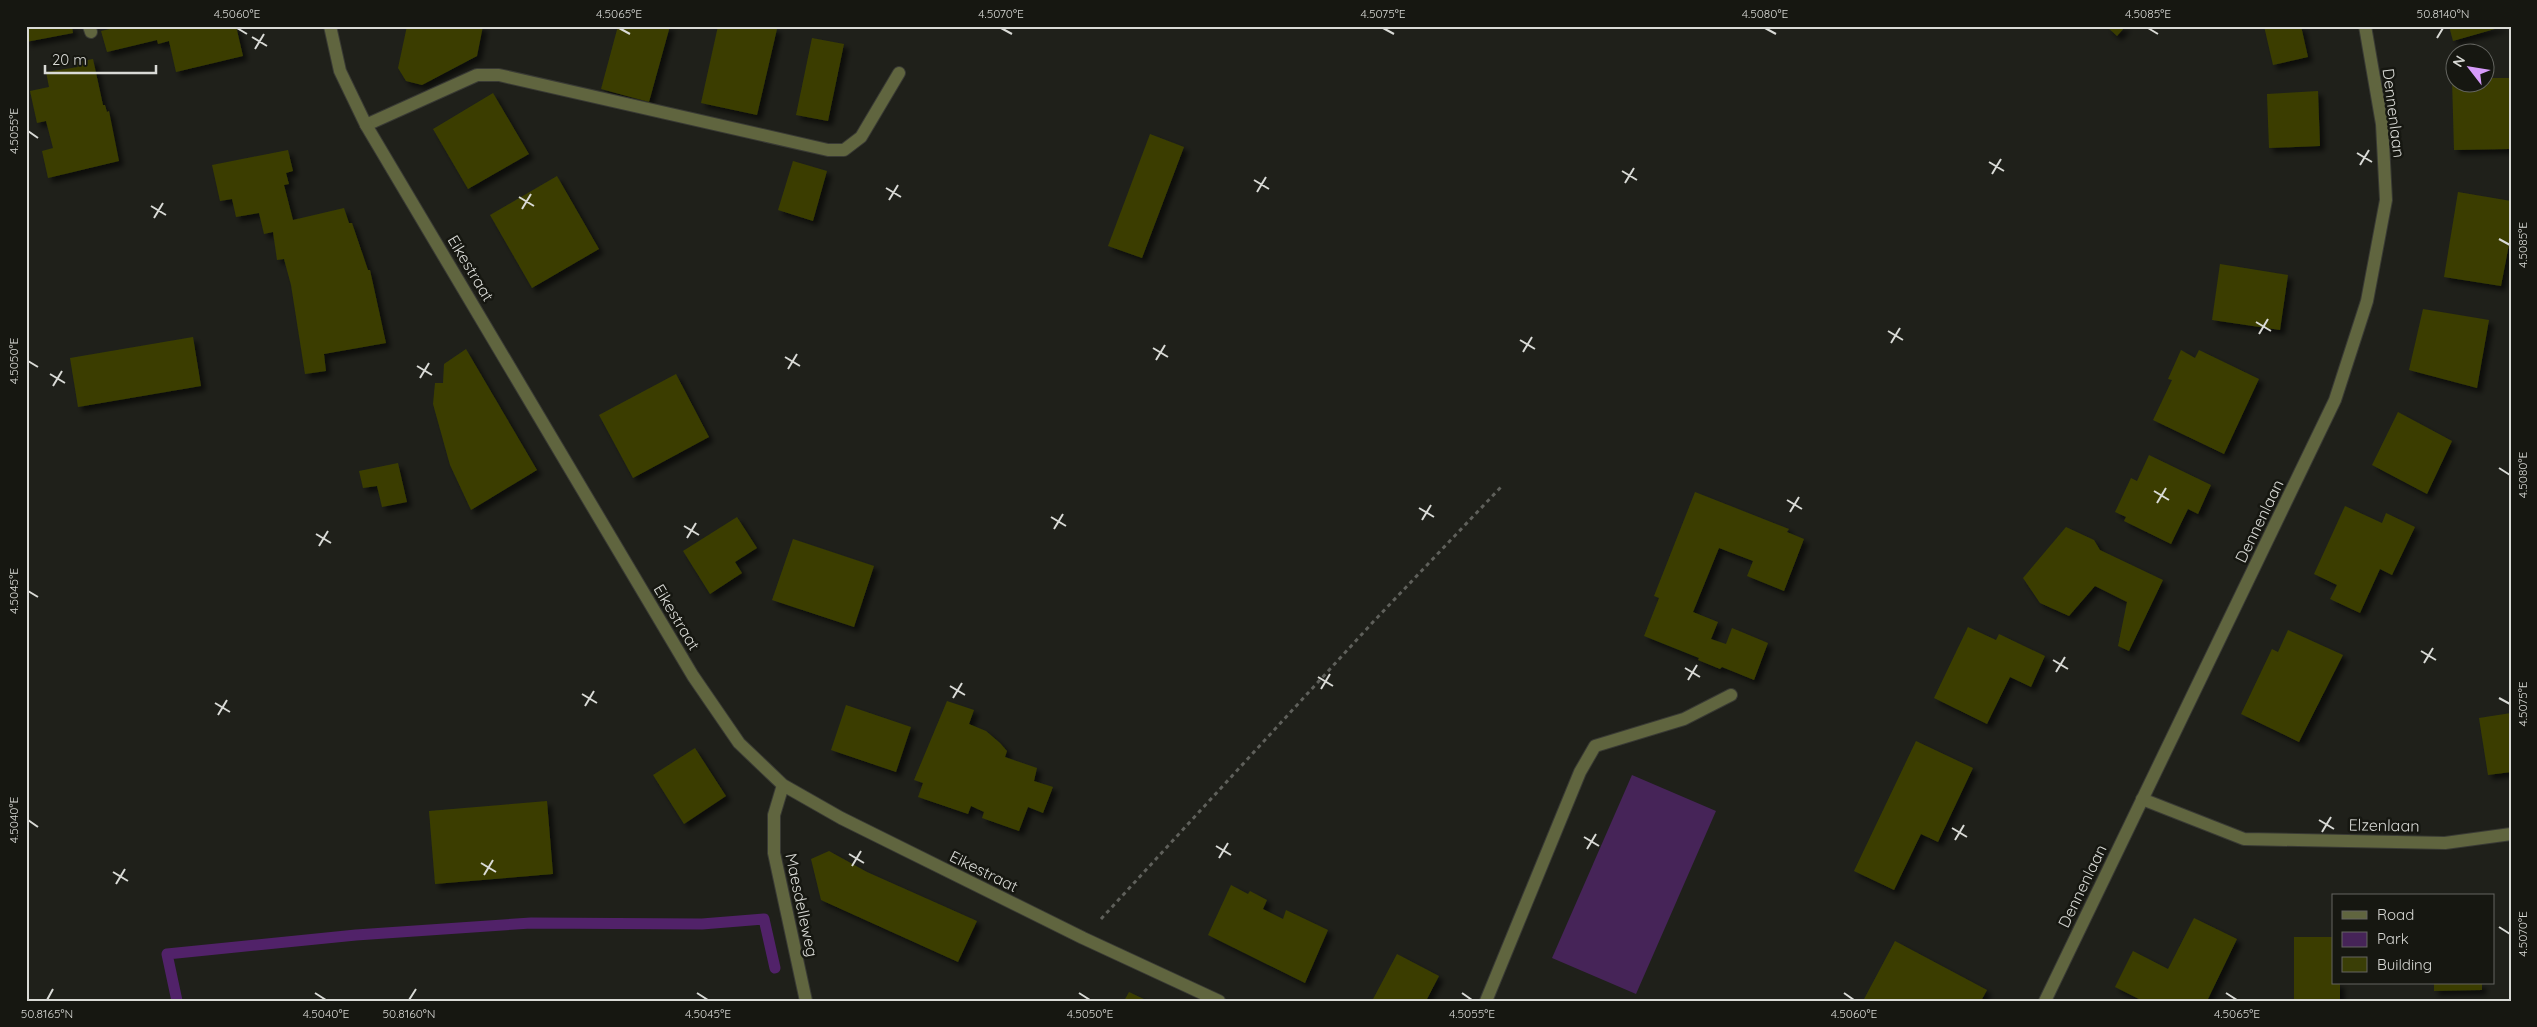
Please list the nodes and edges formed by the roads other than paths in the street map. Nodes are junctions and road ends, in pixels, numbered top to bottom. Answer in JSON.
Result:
{"nodes":[{"id":1,"x":330,"y":26,"type":"edge"},
{"id":2,"x":2365,"y":26,"type":"edge"},
{"id":3,"x":899,"y":72,"type":"dead end"},
{"id":4,"x":366,"y":125,"type":"junction"},
{"id":5,"x":1731,"y":694,"type":"dead end"},
{"id":6,"x":783,"y":786,"type":"junction"},
{"id":7,"x":2142,"y":799,"type":"junction"},
{"id":8,"x":2511,"y":834,"type":"edge"},
{"id":9,"x":806,"y":1001,"type":"edge"},
{"id":10,"x":1218,"y":1001,"type":"edge"},
{"id":11,"x":1486,"y":1001,"type":"edge"},
{"id":12,"x":2045,"y":1001,"type":"edge"}],
"edges":[{"from":1,"to":4,"type":"street","name":"Eikestraat"},
{"from":2,"to":7,"type":"street","name":"Dennenlaan"},
{"from":3,"to":4,"type":"street"},
{"from":4,"to":6,"type":"street","name":"Eikestraat"},
{"from":5,"to":11,"type":"street"},
{"from":6,"to":9,"type":"street","name":"Maesdelleweg"},
{"from":6,"to":10,"type":"street","name":"Eikestraat"},
{"from":7,"to":8,"type":"street","name":"Elzenlaan"},
{"from":7,"to":12,"type":"street","name":"Dennenlaan"}]}
